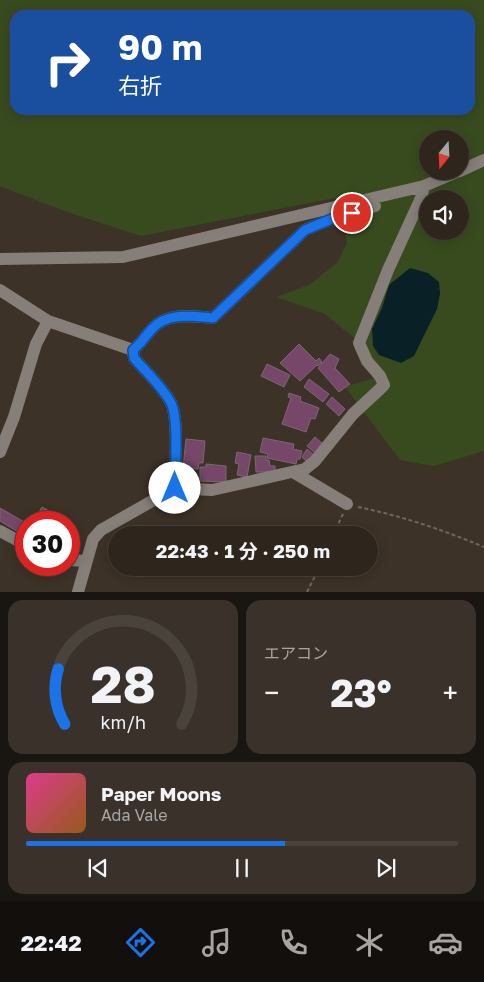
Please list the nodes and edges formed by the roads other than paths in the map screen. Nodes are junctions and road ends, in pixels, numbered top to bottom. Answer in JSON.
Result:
{"nodes":[{"id":1,"x":484,"y":160,"type":"edge"},
{"id":2,"x":469,"y":167,"type":"edge"},
{"id":3,"x":438,"y":180,"type":"edge"},
{"id":4,"x":424,"y":186,"type":"junction"},
{"id":5,"x":391,"y":194,"type":"junction"},
{"id":6,"x":0,"y":259,"type":"edge"},
{"id":7,"x":0,"y":290,"type":"edge"},
{"id":8,"x":48,"y":321,"type":"junction"},
{"id":9,"x":133,"y":350,"type":"junction"},
{"id":10,"x":0,"y":452,"type":"edge"},
{"id":11,"x":292,"y":472,"type":"junction"},
{"id":12,"x":175,"y":488,"type":"junction"},
{"id":13,"x":348,"y":504,"type":"road end"},
{"id":14,"x":0,"y":531,"type":"edge"},
{"id":15,"x":15,"y":539,"type":"edge"},
{"id":16,"x":80,"y":561,"type":"edge"},
{"id":17,"x":86,"y":561,"type":"junction"},
{"id":18,"x":78,"y":592,"type":"edge"}],
"edges":[{"from":1,"to":2,"type":"street"},
{"from":3,"to":4,"type":"street"},
{"from":4,"to":5,"type":"street"},
{"from":4,"to":11,"type":"street"},
{"from":5,"to":6,"type":"street"},
{"from":5,"to":9,"type":"street"},
{"from":7,"to":8,"type":"street"},
{"from":8,"to":9,"type":"street"},
{"from":8,"to":10,"type":"street"},
{"from":9,"to":12,"type":"street"},
{"from":11,"to":12,"type":"street"},
{"from":11,"to":13,"type":"street"},
{"from":12,"to":17,"type":"street"},
{"from":14,"to":15,"type":"street"},
{"from":16,"to":17,"type":"street"},
{"from":17,"to":18,"type":"street"}]}
